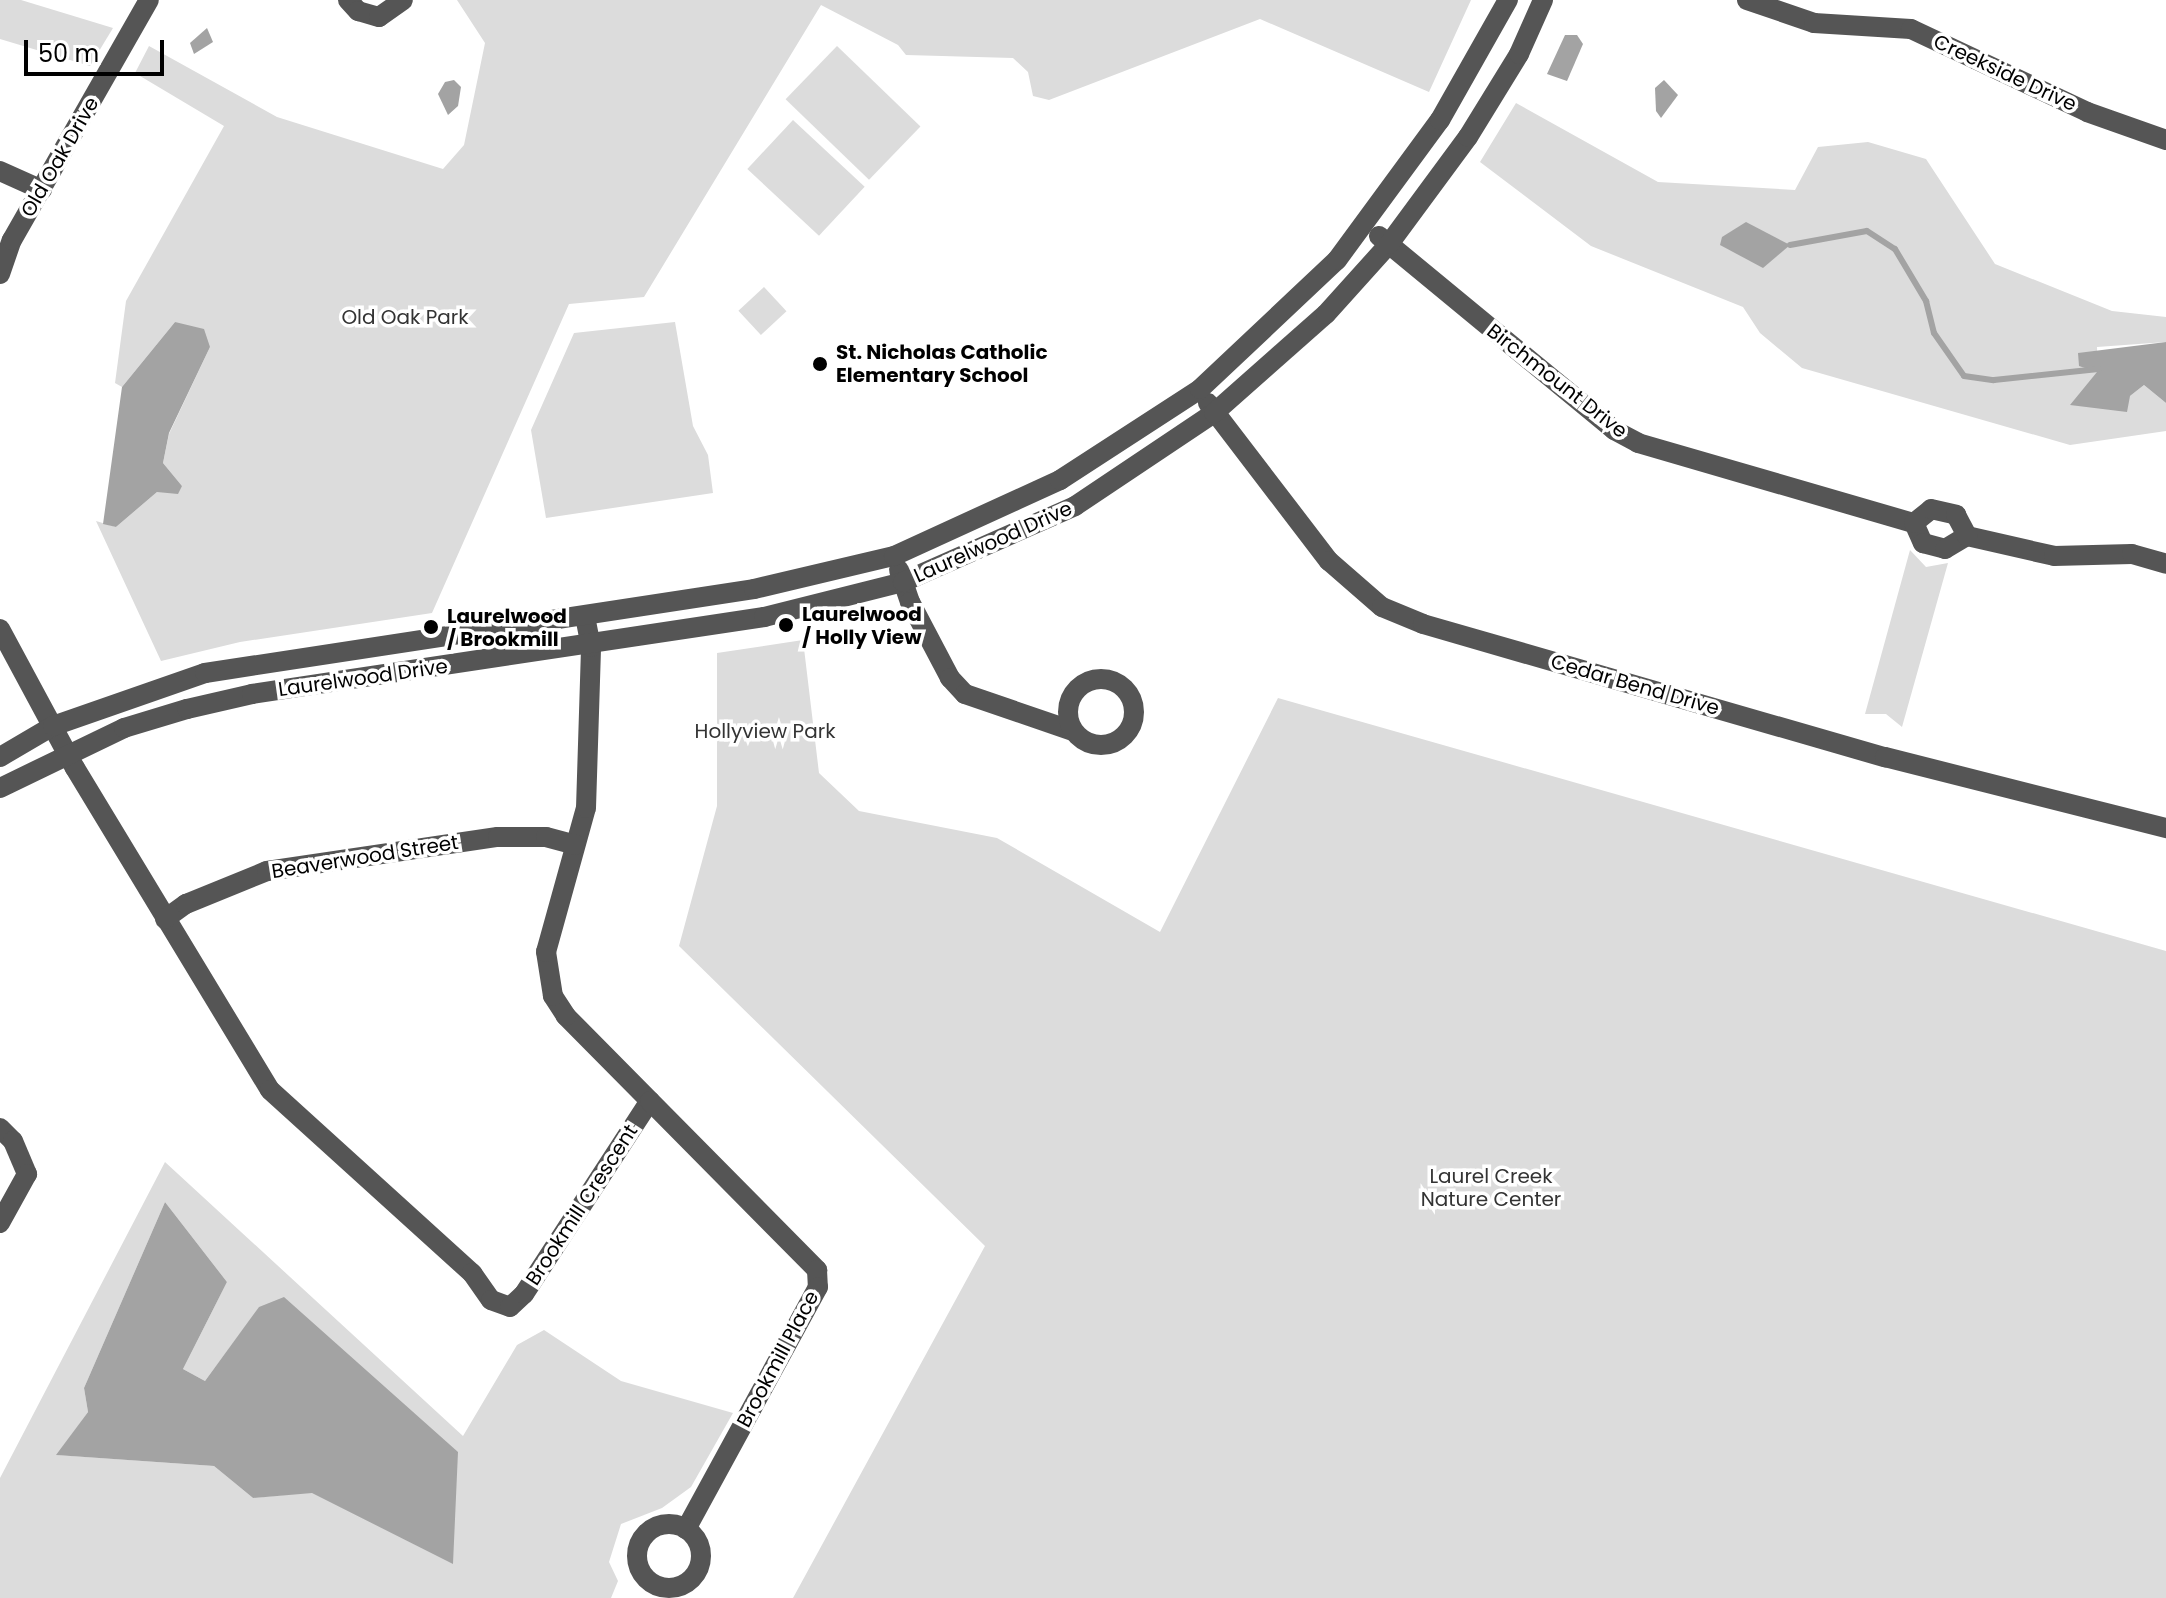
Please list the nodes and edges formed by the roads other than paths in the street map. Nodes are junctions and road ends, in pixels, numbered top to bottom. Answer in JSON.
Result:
{"nodes":[{"id":1,"x":149,"y":0,"type":"edge"},
{"id":2,"x":348,"y":0,"type":"edge"},
{"id":3,"x":403,"y":0,"type":"edge"},
{"id":4,"x":1508,"y":0,"type":"edge"},
{"id":5,"x":1543,"y":0,"type":"edge"},
{"id":6,"x":1747,"y":0,"type":"edge"},
{"id":7,"x":2166,"y":140,"type":"edge"},
{"id":8,"x":0,"y":171,"type":"edge"},
{"id":9,"x":42,"y":190,"type":"junction"},
{"id":10,"x":1366,"y":227,"type":"junction"},
{"id":11,"x":1389,"y":244,"type":"junction"},
{"id":12,"x":0,"y":274,"type":"edge"},
{"id":13,"x":1200,"y":389,"type":"junction"},
{"id":14,"x":1214,"y":413,"type":"junction"},
{"id":15,"x":1914,"y":523,"type":"junction"},
{"id":16,"x":1967,"y":536,"type":"junction"},
{"id":17,"x":894,"y":556,"type":"junction"},
{"id":18,"x":2166,"y":564,"type":"edge"},
{"id":19,"x":903,"y":582,"type":"junction"},
{"id":20,"x":585,"y":617,"type":"junction"},
{"id":21,"x":0,"y":629,"type":"edge"},
{"id":22,"x":591,"y":647,"type":"junction"},
{"id":23,"x":53,"y":726,"type":"junction"},
{"id":24,"x":1073,"y":731,"type":"dead end"},
{"id":25,"x":67,"y":753,"type":"junction"},
{"id":26,"x":0,"y":757,"type":"edge"},
{"id":27,"x":0,"y":788,"type":"edge"},
{"id":28,"x":2166,"y":828,"type":"edge"},
{"id":29,"x":575,"y":845,"type":"junction"},
{"id":30,"x":165,"y":919,"type":"junction"},
{"id":31,"x":650,"y":1101,"type":"junction"},
{"id":32,"x":0,"y":1128,"type":"edge"},
{"id":33,"x":0,"y":1223,"type":"edge"},
{"id":34,"x":686,"y":1529,"type":"dead end"}],
"edges":[{"from":1,"to":9,"type":"street","name":"Old Oak Drive"},
{"from":2,"to":3,"type":"street"},
{"from":4,"to":10,"type":"street","name":"Laurelwood Drive"},
{"from":5,"to":11,"type":"street","name":"Laurelwood Drive"},
{"from":6,"to":7,"type":"street","name":"Creekside Drive"},
{"from":8,"to":9,"type":"street"},
{"from":9,"to":12,"type":"street","name":"Old Oak Drive"},
{"from":10,"to":11,"type":"street","name":"Birchmount Drive"},
{"from":10,"to":13,"type":"street","name":"Laurelwood Drive"},
{"from":11,"to":14,"type":"street","name":"Laurelwood Drive"},
{"from":11,"to":15,"type":"street","name":"Birchmount Drive"},
{"from":13,"to":14,"type":"street","name":"Cedar Bend Drive"},
{"from":13,"to":17,"type":"street","name":"Laurelwood Drive"},
{"from":14,"to":19,"type":"street","name":"Laurelwood Drive"},
{"from":14,"to":28,"type":"street","name":"Cedar Bend Drive"},
{"from":15,"to":16,"type":"street","name":"Birchmount Drive"},
{"from":15,"to":16,"type":"street","name":"Birchmount Drive"},
{"from":16,"to":18,"type":"street","name":"Birchmount Drive"},
{"from":17,"to":19,"type":"street"},
{"from":17,"to":20,"type":"street","name":"Laurelwood Drive"},
{"from":19,"to":22,"type":"street","name":"Laurelwood Drive"},
{"from":19,"to":24,"type":"street"},
{"from":20,"to":22,"type":"street"},
{"from":20,"to":23,"type":"street","name":"Laurelwood Drive"},
{"from":21,"to":23,"type":"street"},
{"from":22,"to":25,"type":"street","name":"Laurelwood Drive"},
{"from":22,"to":29,"type":"street"},
{"from":23,"to":25,"type":"street"},
{"from":23,"to":26,"type":"street","name":"Laurelwood Drive"},
{"from":25,"to":27,"type":"street","name":"Laurelwood Drive"},
{"from":25,"to":30,"type":"street","name":"Brookmill Crescent"},
{"from":29,"to":30,"type":"street","name":"Beaverwood Street"},
{"from":29,"to":31,"type":"street"},
{"from":30,"to":31,"type":"street","name":"Brookmill Crescent"},
{"from":31,"to":34,"type":"street","name":"Brookmill Place"},
{"from":32,"to":33,"type":"street"}]}
